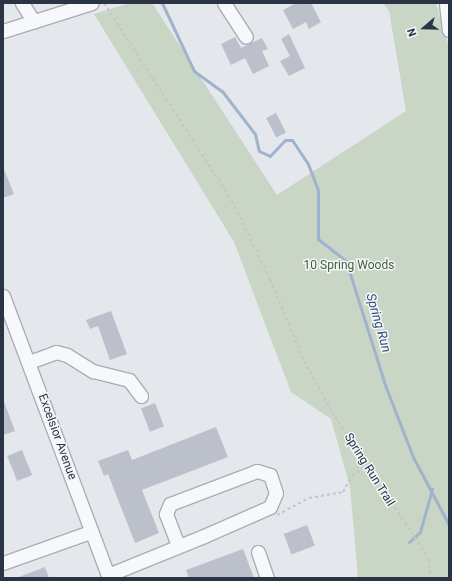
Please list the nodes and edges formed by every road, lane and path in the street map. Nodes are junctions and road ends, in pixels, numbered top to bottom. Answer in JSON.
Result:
{"nodes":[{"id":1,"x":22,"y":3,"type":"edge"},
{"id":2,"x":104,"y":3,"type":"edge"},
{"id":3,"x":224,"y":3,"type":"edge"},
{"id":4,"x":446,"y":3,"type":"edge"},
{"id":5,"x":91,"y":4,"type":"edge"},
{"id":6,"x":34,"y":22,"type":"junction"},
{"id":7,"x":449,"y":30,"type":"edge"},
{"id":8,"x":3,"y":31,"type":"edge"},
{"id":9,"x":246,"y":37,"type":"dead end"},
{"id":10,"x":3,"y":296,"type":"edge"},
{"id":11,"x":29,"y":362,"type":"junction"},
{"id":12,"x":141,"y":396,"type":"dead end"},
{"id":13,"x":90,"y":532,"type":"junction"},
{"id":14,"x":178,"y":546,"type":"junction"},
{"id":15,"x":258,"y":552,"type":"dead end"},
{"id":16,"x":3,"y":563,"type":"edge"},
{"id":17,"x":108,"y":576,"type":"edge"},
{"id":18,"x":267,"y":578,"type":"edge"},
{"id":19,"x":430,"y":578,"type":"edge"}],
"edges":[{"from":1,"to":6,"type":"street"},
{"from":2,"to":19,"type":"path","name":"Spring Run Trail"},
{"from":3,"to":9,"type":"street"},
{"from":4,"to":7,"type":"street"},
{"from":5,"to":6,"type":"street"},
{"from":6,"to":8,"type":"street"},
{"from":10,"to":11,"type":"street","name":"Excelsior Avenue"},
{"from":11,"to":12,"type":"street"},
{"from":11,"to":13,"type":"street","name":"Excelsior Avenue"},
{"from":13,"to":16,"type":"street"},
{"from":13,"to":17,"type":"street","name":"Excelsior Avenue"},
{"from":14,"to":14,"type":"street"},
{"from":14,"to":17,"type":"street"},
{"from":15,"to":18,"type":"street"}]}
